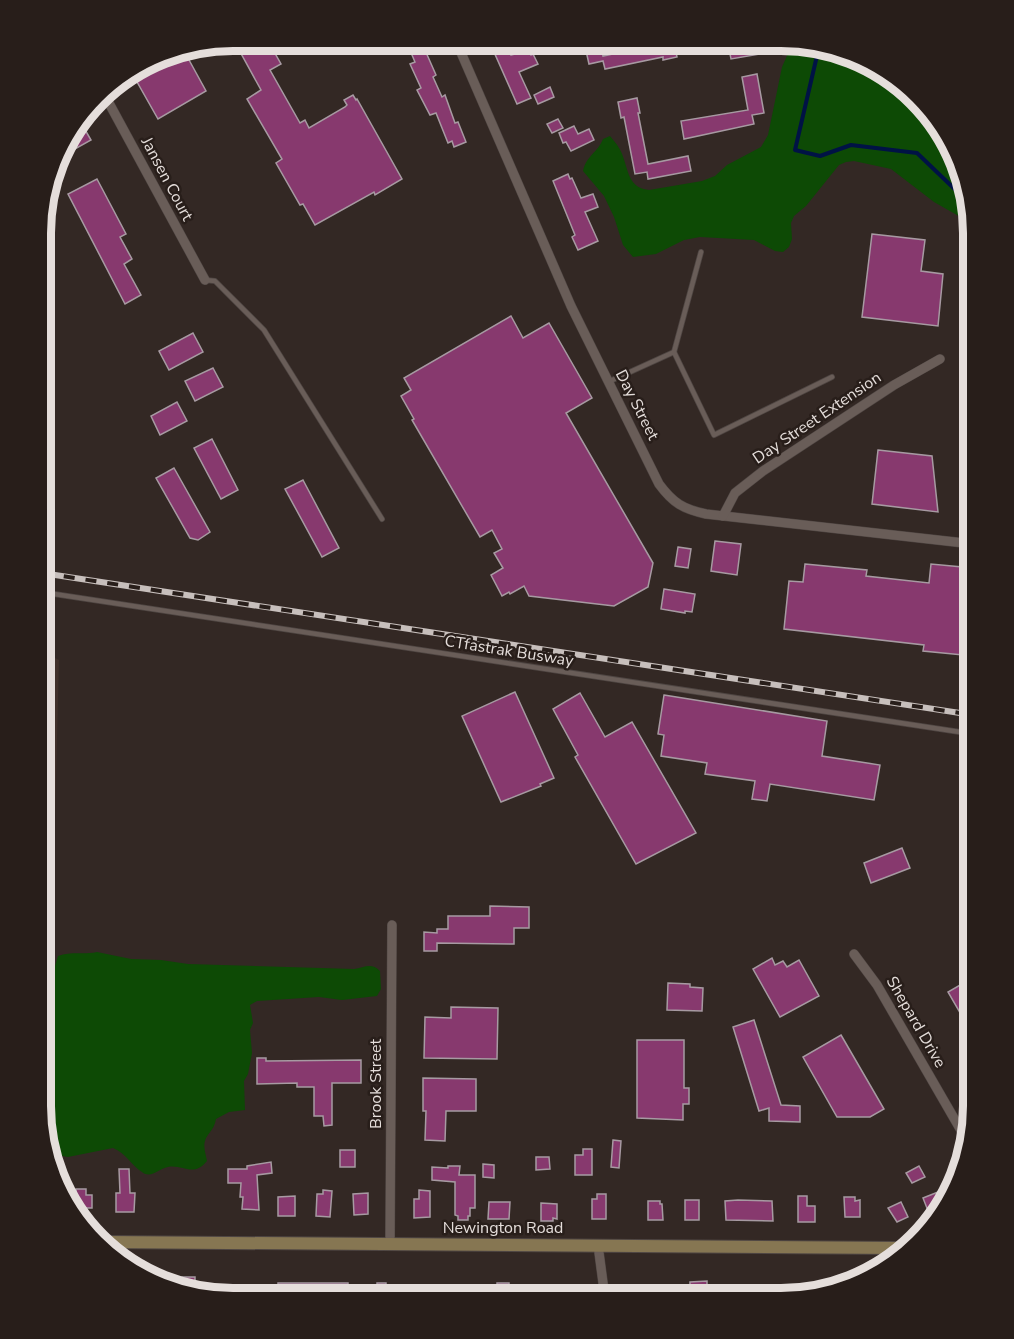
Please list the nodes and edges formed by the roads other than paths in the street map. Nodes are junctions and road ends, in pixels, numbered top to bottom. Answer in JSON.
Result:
{"nodes":[{"id":1,"x":460,"y":51,"type":"edge"},
{"id":2,"x":108,"y":101,"type":"edge"},
{"id":3,"x":701,"y":252,"type":"dead end"},
{"id":4,"x":205,"y":280,"type":"joint"},
{"id":5,"x":674,"y":352,"type":"junction"},
{"id":6,"x":940,"y":359,"type":"dead end"},
{"id":7,"x":832,"y":377,"type":"dead end"},
{"id":8,"x":608,"y":382,"type":"junction"},
{"id":9,"x":723,"y":516,"type":"junction"},
{"id":10,"x":382,"y":519,"type":"dead end"},
{"id":11,"x":963,"y":543,"type":"edge"},
{"id":12,"x":51,"y":593,"type":"edge"},
{"id":13,"x":963,"y":732,"type":"edge"},
{"id":14,"x":392,"y":926,"type":"dead end"},
{"id":15,"x":854,"y":954,"type":"dead end"},
{"id":16,"x":961,"y":1130,"type":"edge"},
{"id":17,"x":112,"y":1242,"type":"edge"},
{"id":18,"x":390,"y":1244,"type":"junction"},
{"id":19,"x":598,"y":1245,"type":"junction"},
{"id":20,"x":894,"y":1248,"type":"edge"},
{"id":21,"x":604,"y":1288,"type":"edge"}],
"edges":[{"from":1,"to":8,"type":"street","name":"Day Street"},
{"from":2,"to":4,"type":"street","name":"Jansen Court"},
{"from":3,"to":5,"type":"lane"},
{"from":4,"to":10,"type":"lane"},
{"from":5,"to":7,"type":"lane"},
{"from":5,"to":8,"type":"lane"},
{"from":6,"to":9,"type":"street","name":"Day Street Extension"},
{"from":8,"to":9,"type":"street","name":"Day Street"},
{"from":9,"to":11,"type":"street","name":"Day Street"},
{"from":12,"to":13,"type":"lane","name":"CTfastrak Busway"},
{"from":14,"to":18,"type":"street","name":"Brook Street"},
{"from":15,"to":16,"type":"street","name":"Shepard Drive"},
{"from":17,"to":18,"type":"main road","name":"Newington Road"},
{"from":18,"to":19,"type":"main road","name":"Newington Road"},
{"from":19,"to":20,"type":"main road","name":"Newington Road"},
{"from":19,"to":21,"type":"street"}]}
